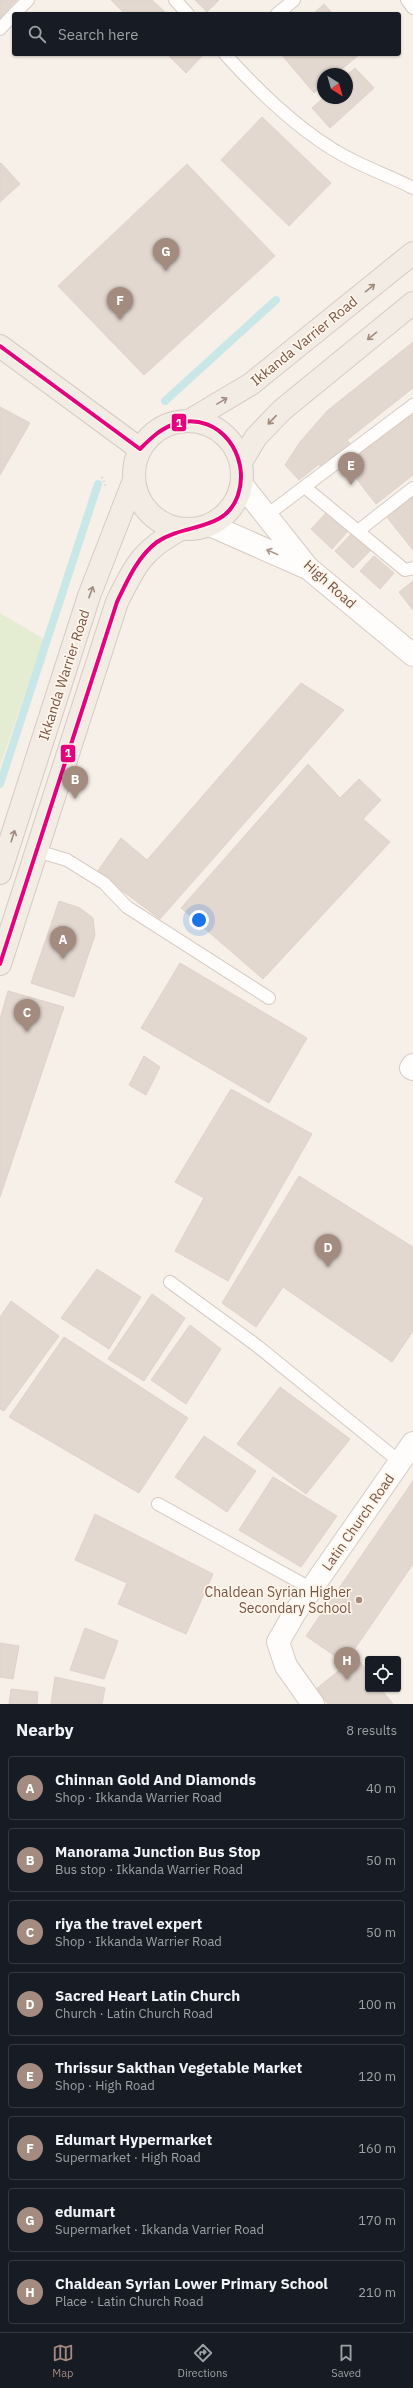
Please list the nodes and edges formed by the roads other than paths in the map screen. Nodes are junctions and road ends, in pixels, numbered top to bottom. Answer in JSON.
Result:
{"nodes":[{"id":1,"x":28,"y":0,"type":"edge"},
{"id":2,"x":175,"y":0,"type":"edge"},
{"id":3,"x":294,"y":0,"type":"edge"},
{"id":4,"x":407,"y":0,"type":"edge"},
{"id":5,"x":413,"y":8,"type":"edge"},
{"id":6,"x":16,"y":12,"type":"edge"},
{"id":7,"x":186,"y":12,"type":"edge"},
{"id":8,"x":279,"y":12,"type":"edge"},
{"id":9,"x":12,"y":16,"type":"edge"},
{"id":10,"x":0,"y":28,"type":"edge"},
{"id":11,"x":228,"y":56,"type":"edge"},
{"id":12,"x":413,"y":188,"type":"edge"},
{"id":13,"x":413,"y":253,"type":"edge"},
{"id":14,"x":413,"y":303,"type":"edge"},
{"id":15,"x":0,"y":346,"type":"edge"},
{"id":16,"x":413,"y":405,"type":"edge"},
{"id":17,"x":189,"y":421,"type":"junction"},
{"id":18,"x":140,"y":450,"type":"junction"},
{"id":19,"x":241,"y":462,"type":"junction"},
{"id":20,"x":134,"y":480,"type":"junction"},
{"id":21,"x":242,"y":485,"type":"junction"},
{"id":22,"x":308,"y":485,"type":"junction"},
{"id":23,"x":413,"y":488,"type":"edge"},
{"id":24,"x":267,"y":515,"type":"junction"},
{"id":25,"x":210,"y":525,"type":"junction"},
{"id":26,"x":182,"y":529,"type":"junction"},
{"id":27,"x":358,"y":531,"type":"junction"},
{"id":28,"x":308,"y":568,"type":"junction"},
{"id":29,"x":413,"y":568,"type":"edge"},
{"id":30,"x":413,"y":655,"type":"edge"},
{"id":31,"x":37,"y":852,"type":"junction"},
{"id":32,"x":0,"y":872,"type":"edge"},
{"id":33,"x":0,"y":964,"type":"edge"},
{"id":34,"x":269,"y":998,"type":"dead end"},
{"id":35,"x":170,"y":1282,"type":"dead end"},
{"id":36,"x":413,"y":1444,"type":"edge"},
{"id":37,"x":400,"y":1462,"type":"junction"},
{"id":38,"x":158,"y":1504,"type":"dead end"},
{"id":39,"x":312,"y":1589,"type":"junction"},
{"id":40,"x":313,"y":1704,"type":"edge"}],
"edges":[{"from":1,"to":6,"type":"lane"},
{"from":2,"to":7,"type":"lane"},
{"from":3,"to":8,"type":"lane"},
{"from":4,"to":5,"type":"lane"},
{"from":9,"to":10,"type":"lane"},
{"from":11,"to":12,"type":"lane"},
{"from":17,"to":13,"type":"main road","name":"Ikkanda Varrier Road","one_way":true},
{"from":14,"to":19,"type":"main road","one_way":true},
{"from":15,"to":18,"type":"main road"},
{"from":16,"to":22,"type":"lane"},
{"from":17,"to":18,"type":"main road"},
{"from":17,"to":19,"type":"main road"},
{"from":18,"to":20,"type":"main road"},
{"from":19,"to":21,"type":"main road"},
{"from":20,"to":26,"type":"main road"},
{"from":32,"to":20,"type":"main road","name":"Ikkanda Warrier Road","one_way":true},
{"from":21,"to":24,"type":"main road","name":"High Road"},
{"from":21,"to":25,"type":"main road"},
{"from":22,"to":24,"type":"lane"},
{"from":22,"to":27,"type":"lane"},
{"from":23,"to":27,"type":"lane"},
{"from":24,"to":28,"type":"main road","name":"High Road"},
{"from":25,"to":26,"type":"main road"},
{"from":28,"to":25,"type":"main road","one_way":true},
{"from":26,"to":31,"type":"main road","name":"Ikkanda Warrier Road"},
{"from":27,"to":29,"type":"lane"},
{"from":28,"to":30,"type":"main road","name":"High Road"},
{"from":31,"to":33,"type":"main road","name":"Ikkanda Warrier Road"},
{"from":31,"to":34,"type":"lane"},
{"from":35,"to":37,"type":"lane"},
{"from":36,"to":37,"type":"main road","name":"Latin Church Road"},
{"from":37,"to":39,"type":"main road","name":"Latin Church Road"},
{"from":38,"to":39,"type":"lane"},
{"from":39,"to":40,"type":"main road","name":"Latin Church Road"}]}
